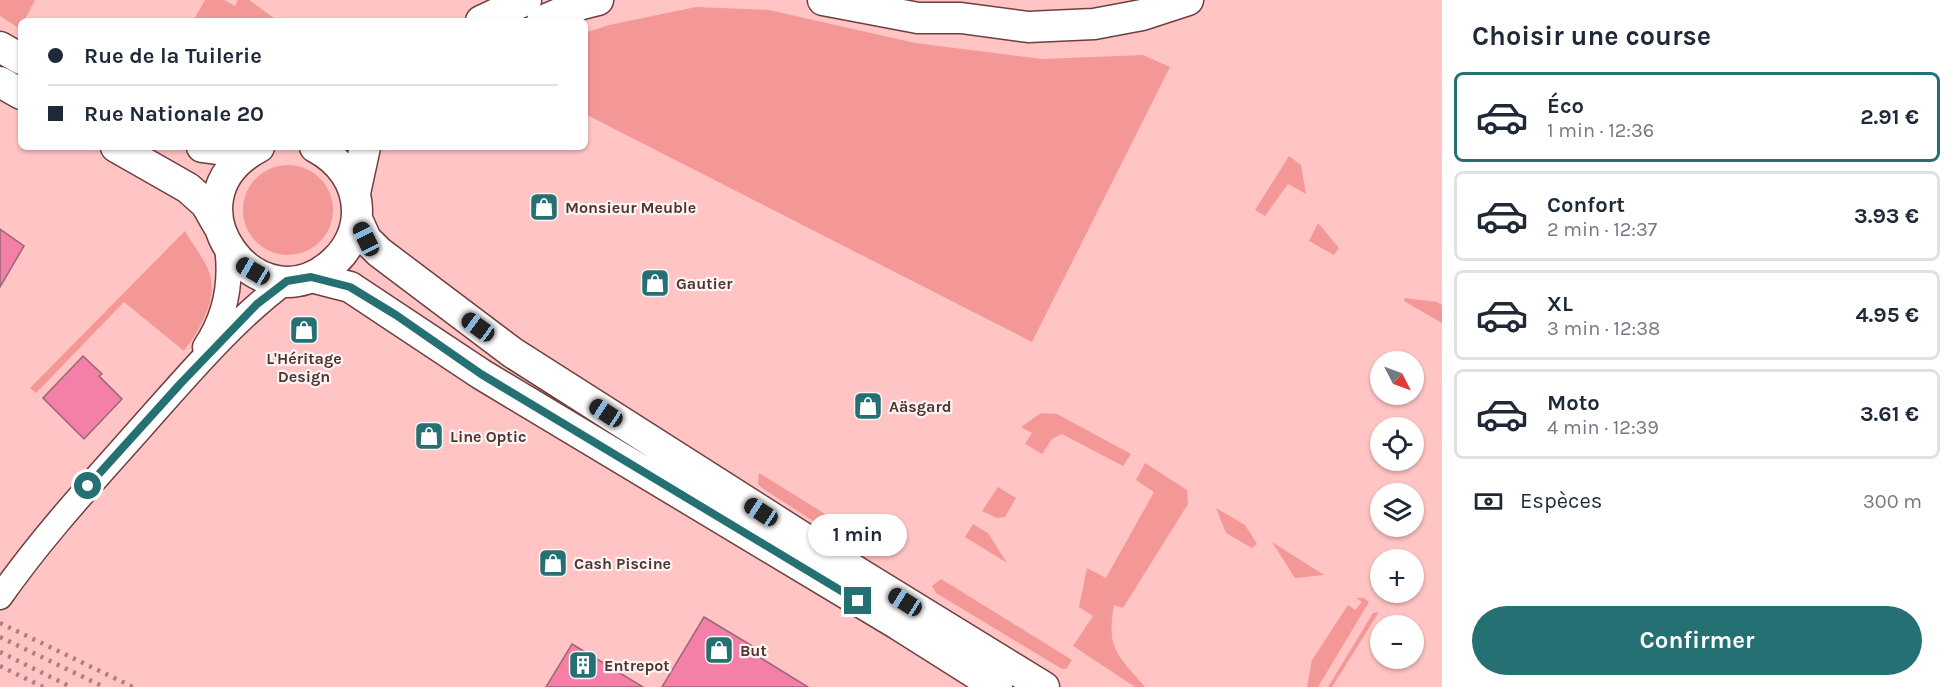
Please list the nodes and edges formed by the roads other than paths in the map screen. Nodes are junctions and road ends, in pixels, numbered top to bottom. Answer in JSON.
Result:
{"nodes":[{"id":1,"x":526,"y":0,"type":"edge"},
{"id":2,"x":598,"y":0,"type":"edge"},
{"id":3,"x":823,"y":0,"type":"edge"},
{"id":4,"x":901,"y":0,"type":"edge"},
{"id":5,"x":1188,"y":0,"type":"edge"},
{"id":6,"x":487,"y":18,"type":"edge"},
{"id":7,"x":549,"y":18,"type":"edge"},
{"id":8,"x":961,"y":18,"type":"junction"},
{"id":9,"x":0,"y":47,"type":"edge"},
{"id":10,"x":18,"y":57,"type":"edge"},
{"id":11,"x":0,"y":82,"type":"edge"},
{"id":12,"x":18,"y":92,"type":"edge"},
{"id":13,"x":121,"y":150,"type":"edge"},
{"id":14,"x":253,"y":150,"type":"edge"},
{"id":15,"x":321,"y":150,"type":"edge"},
{"id":16,"x":365,"y":150,"type":"edge"},
{"id":17,"x":356,"y":206,"type":"junction"},
{"id":18,"x":223,"y":236,"type":"junction"},
{"id":19,"x":299,"y":279,"type":"junction"},
{"id":20,"x":181,"y":383,"type":"junction"},
{"id":21,"x":0,"y":597,"type":"edge"},
{"id":22,"x":997,"y":687,"type":"edge"},
{"id":23,"x":1044,"y":687,"type":"edge"}],
"edges":[{"from":1,"to":6,"type":"main road"},
{"from":2,"to":7,"type":"main road"},
{"from":3,"to":8,"type":"main road"},
{"from":4,"to":8,"type":"main road"},
{"from":5,"to":8,"type":"main road"},
{"from":9,"to":10,"type":"main road"},
{"from":11,"to":12,"type":"main road"},
{"from":13,"to":18,"type":"main road"},
{"from":14,"to":18,"type":"main road"},
{"from":15,"to":17,"type":"main road"},
{"from":16,"to":17,"type":"main road"},
{"from":17,"to":19,"type":"main road"},
{"from":17,"to":23,"type":"main road"},
{"from":18,"to":19,"type":"main road"},
{"from":18,"to":20,"type":"street"},
{"from":19,"to":20,"type":"street"},
{"from":19,"to":22,"type":"main road"},
{"from":20,"to":21,"type":"street"}]}
